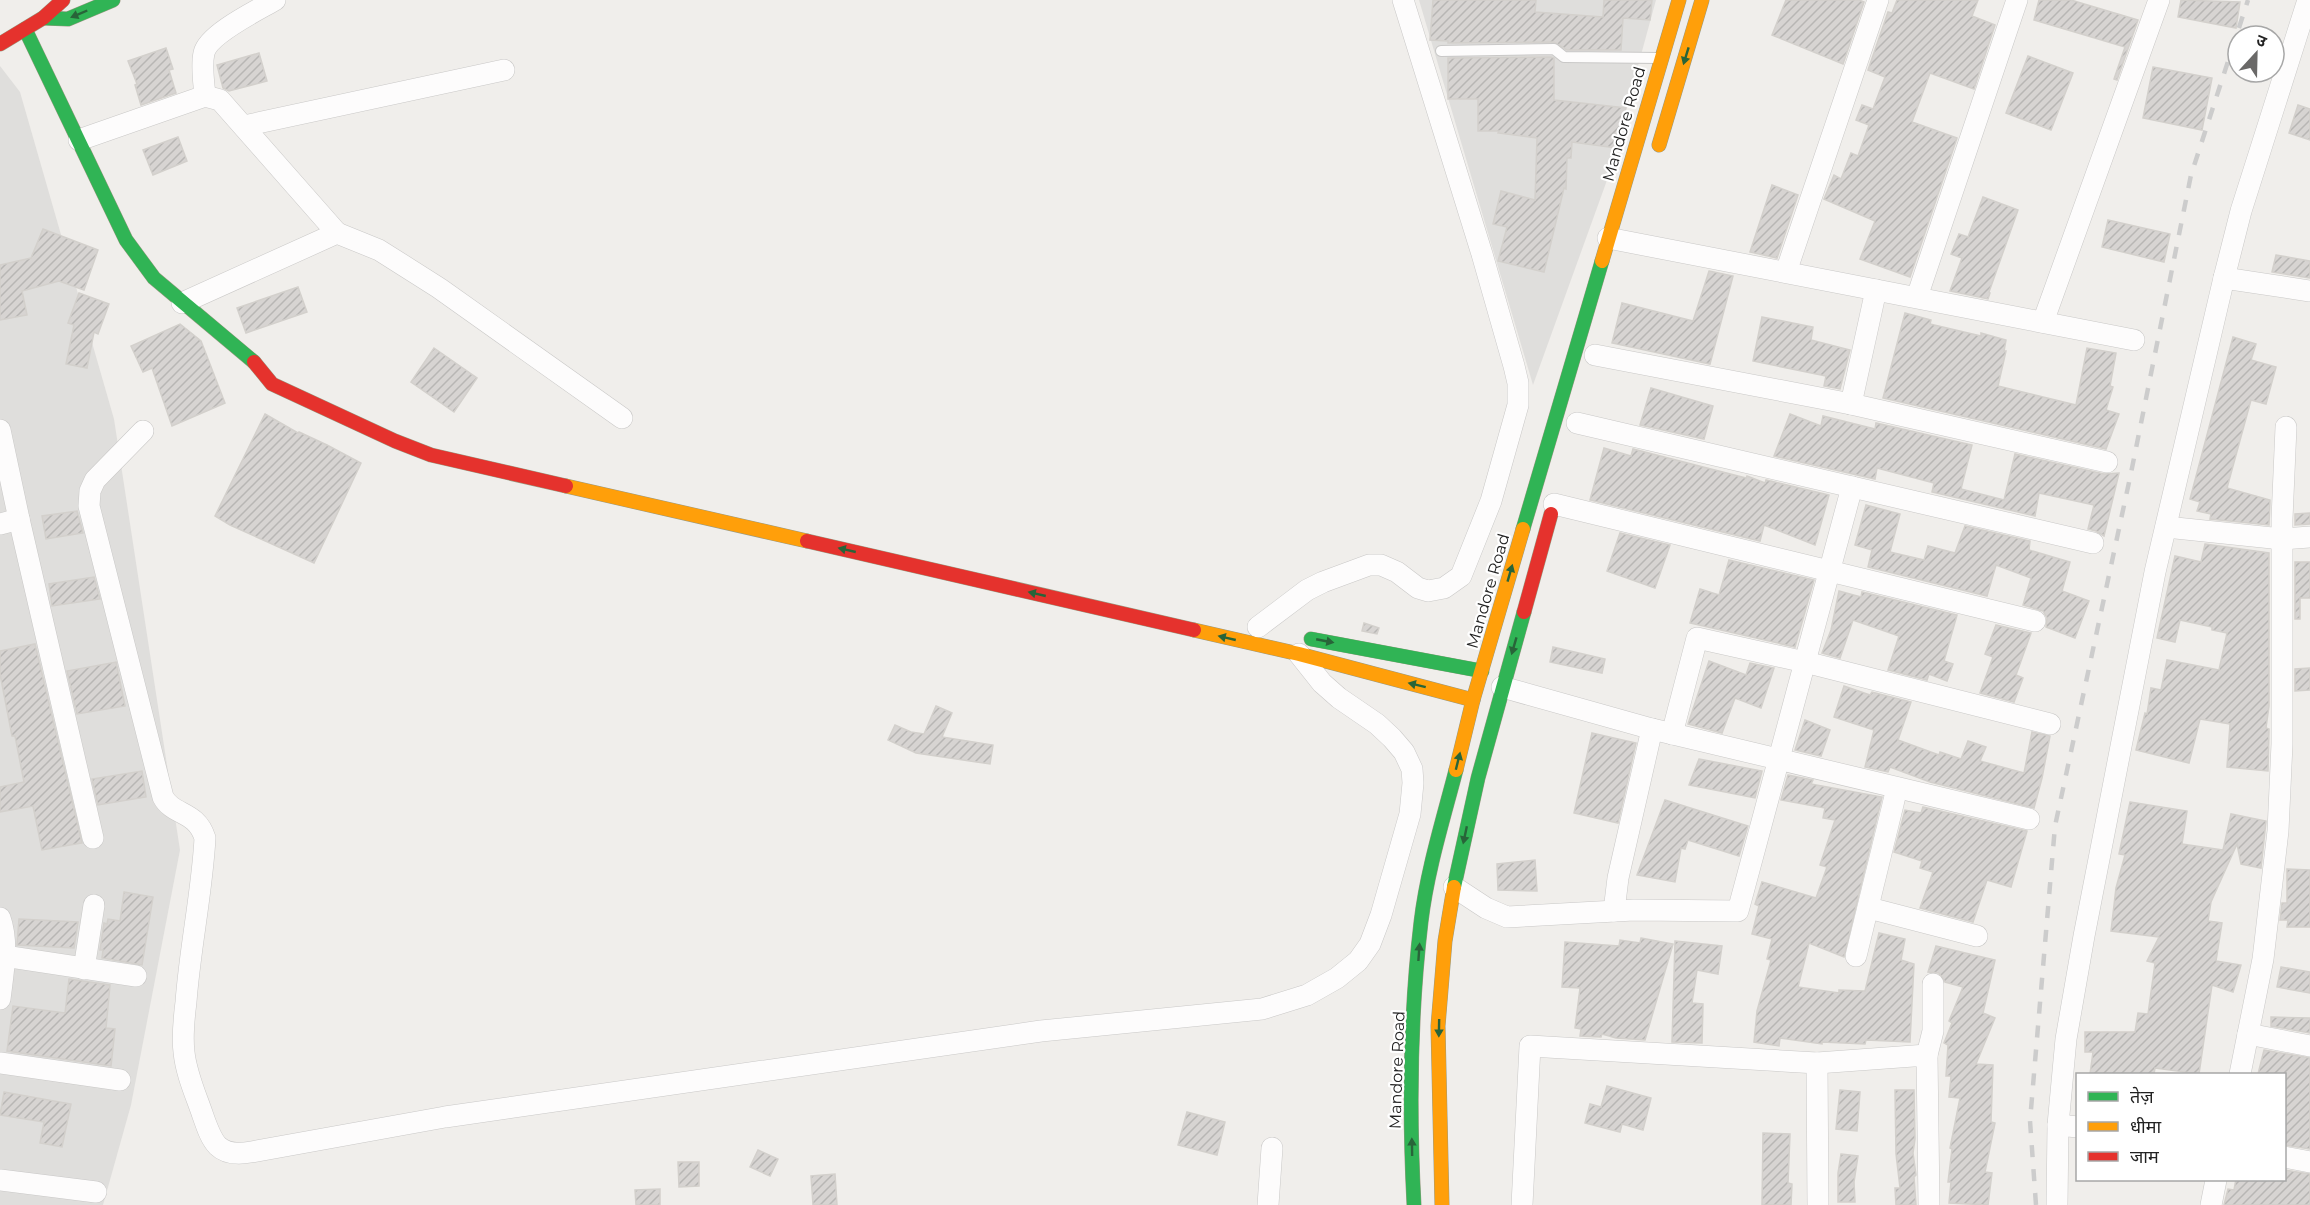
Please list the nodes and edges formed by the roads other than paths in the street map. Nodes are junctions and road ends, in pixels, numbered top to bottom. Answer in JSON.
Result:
{"nodes":[{"id":1,"x":63,"y":0,"type":"edge"},
{"id":2,"x":113,"y":0,"type":"edge"},
{"id":3,"x":275,"y":0,"type":"edge"},
{"id":4,"x":1403,"y":0,"type":"edge"},
{"id":5,"x":1679,"y":0,"type":"edge"},
{"id":6,"x":1702,"y":0,"type":"edge"},
{"id":7,"x":1878,"y":0,"type":"edge"},
{"id":8,"x":2017,"y":0,"type":"edge"},
{"id":9,"x":2159,"y":0,"type":"edge"},
{"id":10,"x":2308,"y":0,"type":"edge"},
{"id":11,"x":43,"y":18,"type":"junction"},
{"id":12,"x":24,"y":29,"type":"junction"},
{"id":13,"x":0,"y":44,"type":"edge"},
{"id":14,"x":1441,"y":51,"type":"dead end"},
{"id":15,"x":1660,"y":58,"type":"junction"},
{"id":16,"x":504,"y":70,"type":"dead end"},
{"id":17,"x":205,"y":96,"type":"junction"},
{"id":18,"x":244,"y":126,"type":"junction"},
{"id":19,"x":79,"y":140,"type":"junction"},
{"id":20,"x":1654,"y":159,"type":"dead end"},
{"id":21,"x":338,"y":233,"type":"junction"},
{"id":22,"x":1608,"y":238,"type":"junction"},
{"id":23,"x":1786,"y":272,"type":"junction"},
{"id":24,"x":2224,"y":278,"type":"junction"},
{"id":25,"x":1876,"y":290,"type":"junction"},
{"id":26,"x":2310,"y":291,"type":"edge"},
{"id":27,"x":1917,"y":297,"type":"junction"},
{"id":28,"x":182,"y":303,"type":"junction"},
{"id":29,"x":2043,"y":322,"type":"junction"},
{"id":30,"x":2134,"y":340,"type":"dead end"},
{"id":31,"x":1595,"y":355,"type":"dead end"},
{"id":32,"x":255,"y":362,"type":"junction"},
{"id":33,"x":272,"y":364,"type":"dead end"},
{"id":34,"x":1851,"y":404,"type":"junction"},
{"id":35,"x":622,"y":417,"type":"dead end"},
{"id":36,"x":1577,"y":423,"type":"dead end"},
{"id":37,"x":2286,"y":427,"type":"dead end"},
{"id":38,"x":0,"y":430,"type":"edge"},
{"id":39,"x":143,"y":431,"type":"dead end"},
{"id":40,"x":2107,"y":462,"type":"dead end"},
{"id":41,"x":1852,"y":487,"type":"junction"},
{"id":42,"x":1556,"y":498,"type":"joint"},
{"id":43,"x":10,"y":522,"type":"edge"},
{"id":44,"x":2166,"y":527,"type":"junction"},
{"id":45,"x":2310,"y":537,"type":"edge"},
{"id":46,"x":2282,"y":539,"type":"junction"},
{"id":47,"x":2092,"y":543,"type":"dead end"},
{"id":48,"x":1829,"y":571,"type":"junction"},
{"id":49,"x":2036,"y":621,"type":"dead end"},
{"id":50,"x":1252,"y":625,"type":"joint"},
{"id":51,"x":1280,"y":632,"type":"dead end"},
{"id":52,"x":1301,"y":646,"type":"junction"},
{"id":53,"x":1355,"y":647,"type":"junction"},
{"id":54,"x":1805,"y":662,"type":"junction"},
{"id":55,"x":1350,"y":668,"type":"junction"},
{"id":56,"x":1482,"y":670,"type":"junction"},
{"id":57,"x":1502,"y":687,"type":"junction"},
{"id":58,"x":1473,"y":700,"type":"junction"},
{"id":59,"x":2050,"y":724,"type":"dead end"},
{"id":60,"x":1662,"y":732,"type":"junction"},
{"id":61,"x":1779,"y":760,"type":"junction"},
{"id":62,"x":1897,"y":788,"type":"junction"},
{"id":63,"x":2029,"y":819,"type":"dead end"},
{"id":64,"x":93,"y":838,"type":"dead end"},
{"id":65,"x":1454,"y":887,"type":"junction"},
{"id":66,"x":94,"y":905,"type":"dead end"},
{"id":67,"x":1869,"y":908,"type":"junction"},
{"id":68,"x":1614,"y":911,"type":"junction"},
{"id":69,"x":1,"y":922,"type":"edge"},
{"id":70,"x":1977,"y":936,"type":"dead end"},
{"id":71,"x":4,"y":956,"type":"junction"},
{"id":72,"x":1856,"y":956,"type":"dead end"},
{"id":73,"x":84,"y":969,"type":"junction"},
{"id":74,"x":136,"y":976,"type":"dead end"},
{"id":75,"x":1933,"y":984,"type":"dead end"},
{"id":76,"x":0,"y":999,"type":"edge"},
{"id":77,"x":2248,"y":1034,"type":"junction"},
{"id":78,"x":2310,"y":1046,"type":"edge"},
{"id":79,"x":1927,"y":1055,"type":"junction"},
{"id":80,"x":0,"y":1063,"type":"edge"},
{"id":81,"x":1817,"y":1063,"type":"junction"},
{"id":82,"x":2240,"y":1073,"type":"edge"},
{"id":83,"x":120,"y":1080,"type":"dead end"},
{"id":84,"x":2068,"y":1126,"type":"edge"},
{"id":85,"x":1272,"y":1148,"type":"dead end"},
{"id":86,"x":2286,"y":1157,"type":"edge"},
{"id":87,"x":2310,"y":1161,"type":"edge"},
{"id":88,"x":0,"y":1180,"type":"edge"},
{"id":89,"x":2217,"y":1181,"type":"edge"},
{"id":90,"x":96,"y":1192,"type":"dead end"},
{"id":91,"x":1268,"y":1205,"type":"edge"},
{"id":92,"x":1414,"y":1205,"type":"edge"},
{"id":93,"x":1442,"y":1205,"type":"edge"},
{"id":94,"x":1522,"y":1205,"type":"edge"},
{"id":95,"x":1818,"y":1205,"type":"edge"},
{"id":96,"x":1929,"y":1205,"type":"edge"},
{"id":97,"x":2057,"y":1205,"type":"edge"},
{"id":98,"x":2211,"y":1205,"type":"edge"}],
"edges":[{"from":1,"to":11,"type":"main road"},
{"from":2,"to":11,"type":"main road","one_way":true},
{"from":3,"to":17,"type":"street"},
{"from":4,"to":50,"type":"street"},
{"from":5,"to":15,"type":"main road","name":"Mandore Road"},
{"from":6,"to":20,"type":"main road","one_way":true},
{"from":7,"to":23,"type":"street"},
{"from":8,"to":27,"type":"street"},
{"from":9,"to":29,"type":"street"},
{"from":10,"to":24,"type":"street"},
{"from":11,"to":12,"type":"main road"},
{"from":12,"to":13,"type":"main road"},
{"from":12,"to":19,"type":"main road"},
{"from":14,"to":15,"type":"lane"},
{"from":15,"to":22,"type":"main road","name":"Mandore Road"},
{"from":16,"to":18,"type":"street"},
{"from":17,"to":18,"type":"street"},
{"from":17,"to":19,"type":"street"},
{"from":18,"to":21,"type":"street"},
{"from":19,"to":28,"type":"main road"},
{"from":21,"to":28,"type":"street"},
{"from":21,"to":35,"type":"street"},
{"from":22,"to":23,"type":"street"},
{"from":56,"to":22,"type":"main road","name":"Mandore Road","one_way":true},
{"from":23,"to":25,"type":"street"},
{"from":24,"to":26,"type":"street"},
{"from":24,"to":44,"type":"street"},
{"from":25,"to":27,"type":"street"},
{"from":25,"to":34,"type":"street"},
{"from":27,"to":29,"type":"street"},
{"from":28,"to":32,"type":"main road"},
{"from":29,"to":30,"type":"street"},
{"from":31,"to":34,"type":"street"},
{"from":32,"to":33,"type":"main road"},
{"from":52,"to":32,"type":"main road","one_way":true},
{"from":34,"to":40,"type":"street"},
{"from":36,"to":41,"type":"street"},
{"from":37,"to":46,"type":"street"},
{"from":38,"to":43,"type":"street"},
{"from":39,"to":52,"type":"street"},
{"from":41,"to":47,"type":"street"},
{"from":41,"to":48,"type":"street"},
{"from":42,"to":48,"type":"street"},
{"from":42,"to":57,"type":"main road","one_way":true},
{"from":43,"to":64,"type":"street"},
{"from":44,"to":46,"type":"street"},
{"from":44,"to":84,"type":"street"},
{"from":45,"to":46,"type":"street"},
{"from":46,"to":77,"type":"street"},
{"from":48,"to":49,"type":"street"},
{"from":48,"to":54,"type":"street"},
{"from":50,"to":51,"type":"main road"},
{"from":52,"to":53,"type":"main road","one_way":true},
{"from":52,"to":55,"type":"main road"},
{"from":53,"to":55,"type":"main road"},
{"from":53,"to":56,"type":"main road"},
{"from":54,"to":59,"type":"street"},
{"from":54,"to":60,"type":"street"},
{"from":54,"to":61,"type":"street"},
{"from":58,"to":55,"type":"main road","one_way":true},
{"from":56,"to":58,"type":"main road","name":"Mandore Road"},
{"from":57,"to":60,"type":"street"},
{"from":57,"to":65,"type":"main road","one_way":true},
{"from":92,"to":58,"type":"main road","name":"Mandore Road","one_way":true},
{"from":60,"to":61,"type":"street"},
{"from":60,"to":68,"type":"street"},
{"from":61,"to":62,"type":"street"},
{"from":61,"to":68,"type":"street"},
{"from":62,"to":63,"type":"street"},
{"from":62,"to":67,"type":"street"},
{"from":65,"to":68,"type":"street"},
{"from":65,"to":93,"type":"main road","one_way":true},
{"from":66,"to":73,"type":"street"},
{"from":67,"to":70,"type":"street"},
{"from":67,"to":72,"type":"street"},
{"from":69,"to":71,"type":"street"},
{"from":71,"to":73,"type":"street"},
{"from":71,"to":76,"type":"street"},
{"from":73,"to":74,"type":"street"},
{"from":75,"to":79,"type":"street"},
{"from":77,"to":78,"type":"street"},
{"from":77,"to":82,"type":"street"},
{"from":79,"to":81,"type":"street"},
{"from":79,"to":96,"type":"street"},
{"from":80,"to":83,"type":"street"},
{"from":81,"to":94,"type":"street"},
{"from":81,"to":95,"type":"street"},
{"from":84,"to":97,"type":"street"},
{"from":85,"to":91,"type":"street"},
{"from":86,"to":87,"type":"street"},
{"from":88,"to":90,"type":"street"},
{"from":89,"to":98,"type":"street"}]}
